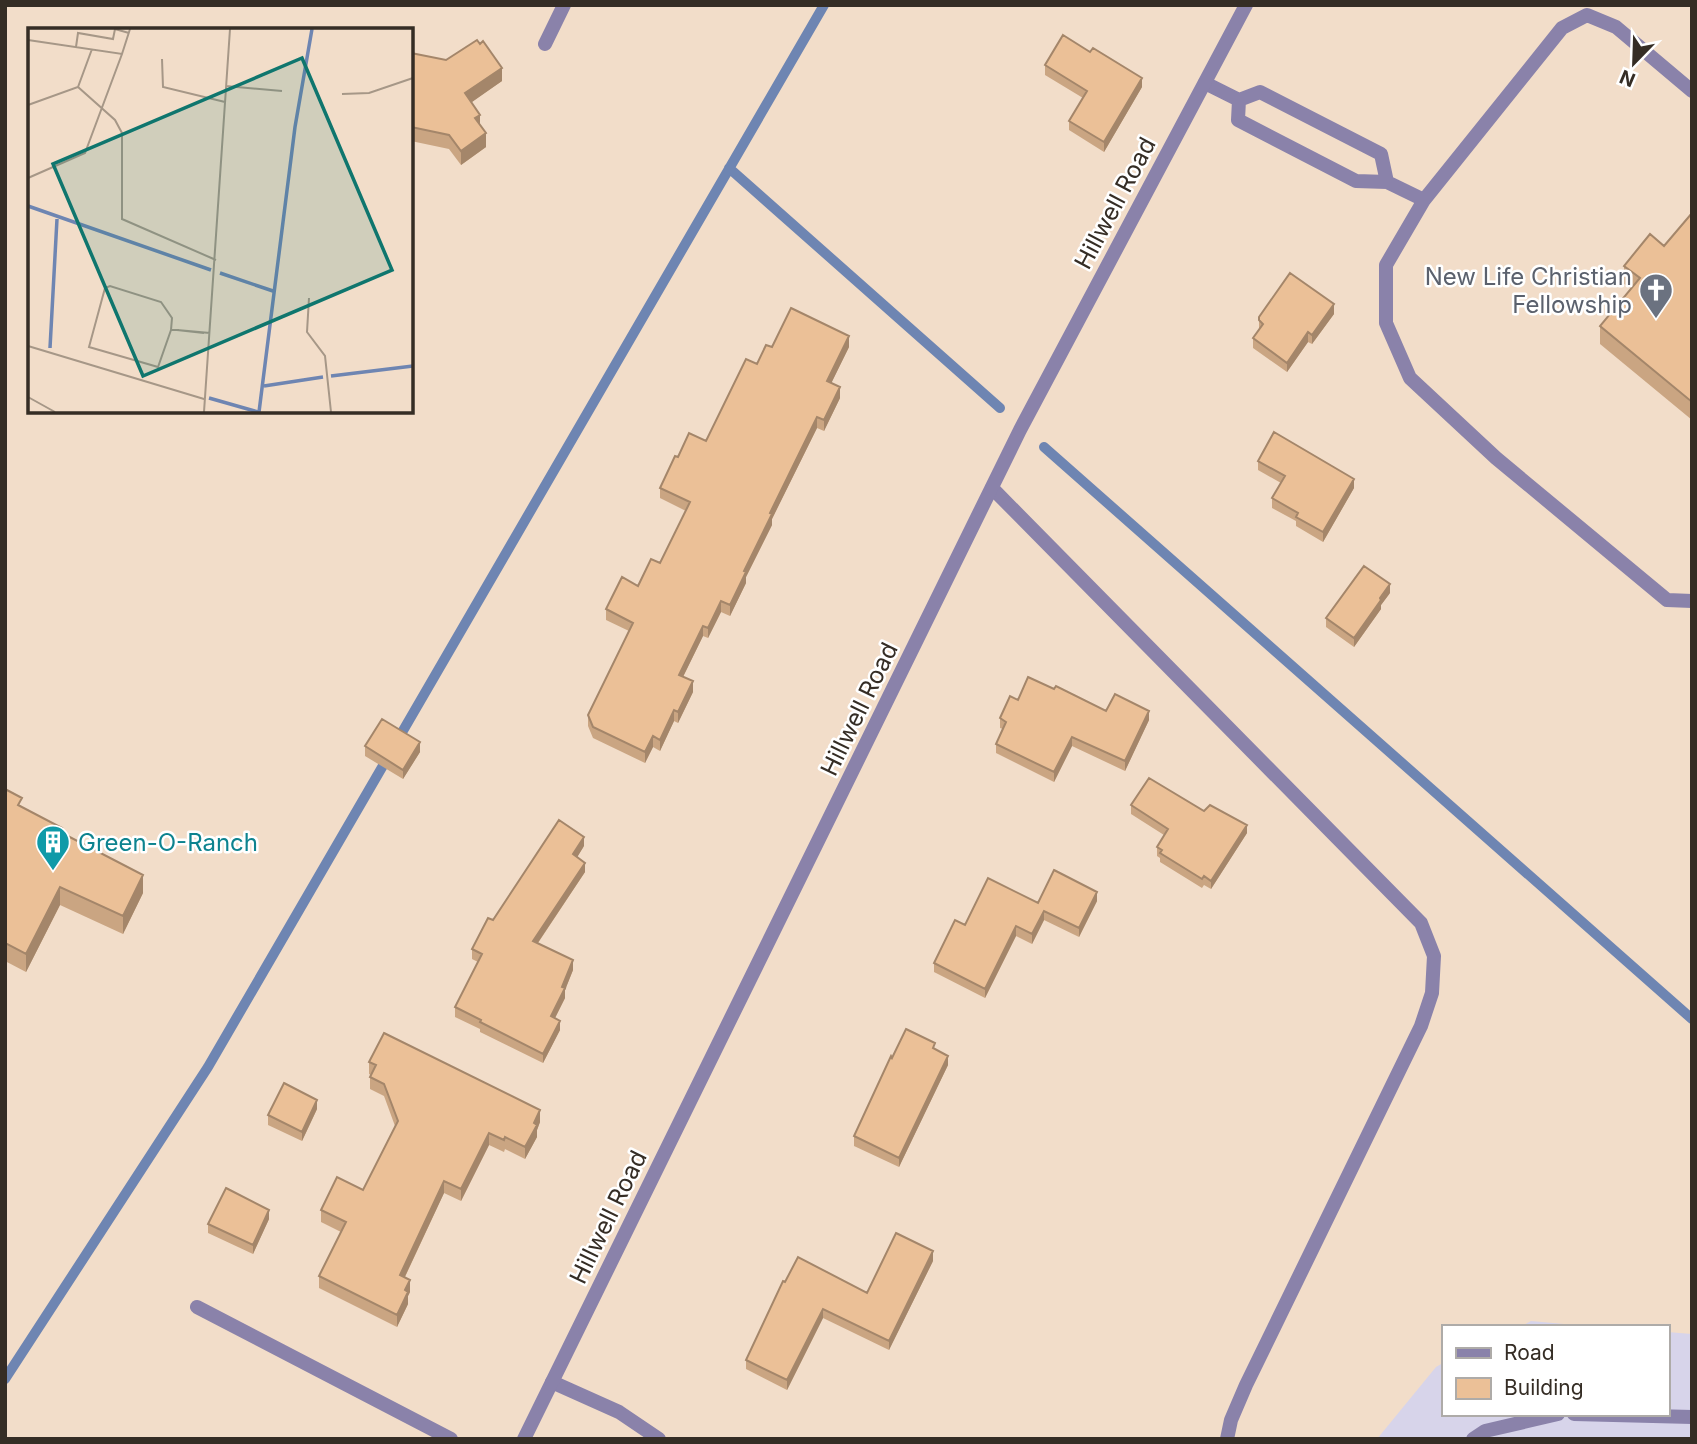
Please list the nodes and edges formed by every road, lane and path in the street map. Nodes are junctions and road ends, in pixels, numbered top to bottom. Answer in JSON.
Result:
{"nodes":[{"id":1,"x":564,"y":5,"type":"edge"},
{"id":2,"x":1246,"y":5,"type":"edge"},
{"id":3,"x":545,"y":44,"type":"dead end"},
{"id":4,"x":1205,"y":83,"type":"junction"},
{"id":5,"x":1692,"y":90,"type":"edge"},
{"id":6,"x":1239,"y":100,"type":"junction"},
{"id":7,"x":1387,"y":182,"type":"junction"},
{"id":8,"x":1423,"y":200,"type":"junction"},
{"id":9,"x":992,"y":488,"type":"junction"},
{"id":10,"x":1692,"y":601,"type":"edge"},
{"id":11,"x":197,"y":1307,"type":"dead end"},
{"id":12,"x":552,"y":1382,"type":"junction"},
{"id":13,"x":1550,"y":1416,"type":"edge"},
{"id":14,"x":1653,"y":1416,"type":"edge"},
{"id":15,"x":1692,"y":1417,"type":"edge"},
{"id":16,"x":452,"y":1439,"type":"edge"},
{"id":17,"x":524,"y":1439,"type":"edge"},
{"id":18,"x":659,"y":1439,"type":"edge"},
{"id":19,"x":1227,"y":1439,"type":"edge"},
{"id":20,"x":1473,"y":1439,"type":"edge"}],
"edges":[{"from":1,"to":3,"type":"street"},
{"from":2,"to":4,"type":"street","name":"Hillwell Road"},
{"from":4,"to":6,"type":"street"},
{"from":4,"to":9,"type":"street","name":"Hillwell Road"},
{"from":5,"to":8,"type":"street"},
{"from":6,"to":7,"type":"street"},
{"from":6,"to":7,"type":"street"},
{"from":7,"to":8,"type":"street"},
{"from":8,"to":10,"type":"street"},
{"from":9,"to":12,"type":"street","name":"Hillwell Road"},
{"from":9,"to":19,"type":"street"},
{"from":11,"to":16,"type":"street"},
{"from":12,"to":17,"type":"street","name":"Hillwell Road"},
{"from":12,"to":18,"type":"street"},
{"from":13,"to":20,"type":"street"},
{"from":14,"to":15,"type":"street"}]}
